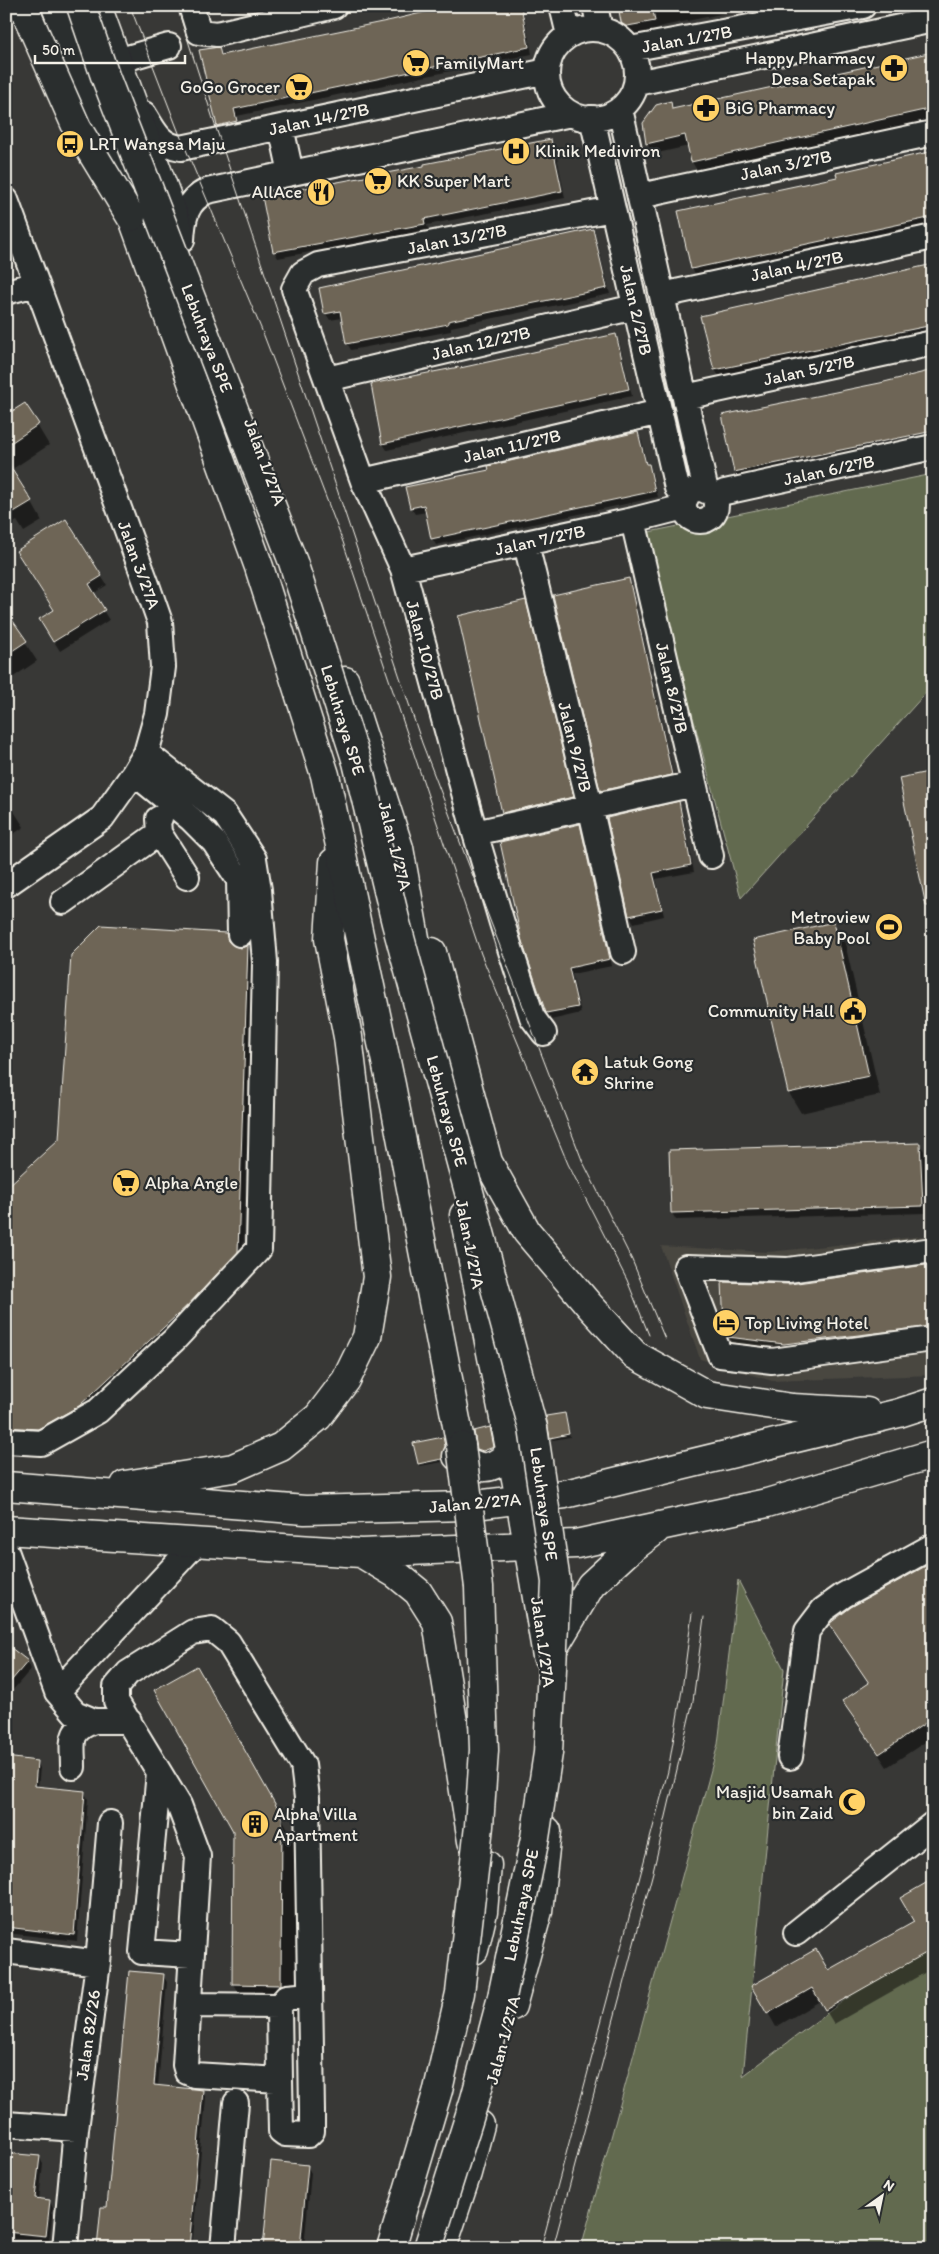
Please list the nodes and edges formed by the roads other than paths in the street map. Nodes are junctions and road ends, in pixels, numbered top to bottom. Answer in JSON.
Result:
{"nodes":[{"id":1,"x":23,"y":6,"type":"edge"},
{"id":2,"x":43,"y":6,"type":"edge"},
{"id":3,"x":56,"y":6,"type":"edge"},
{"id":4,"x":81,"y":6,"type":"edge"},
{"id":5,"x":191,"y":6,"type":"edge"},
{"id":6,"x":334,"y":6,"type":"edge"},
{"id":7,"x":562,"y":6,"type":"edge"},
{"id":8,"x":595,"y":6,"type":"edge"},
{"id":9,"x":863,"y":6,"type":"edge"},
{"id":10,"x":103,"y":13,"type":"edge"},
{"id":11,"x":933,"y":20,"type":"edge"},
{"id":12,"x":600,"y":30,"type":"junction"},
{"id":13,"x":569,"y":35,"type":"junction"},
{"id":14,"x":169,"y":46,"type":"dead end"},
{"id":15,"x":630,"y":49,"type":"junction"},
{"id":16,"x":121,"y":71,"type":"junction"},
{"id":17,"x":547,"y":71,"type":"junction"},
{"id":18,"x":637,"y":84,"type":"junction"},
{"id":19,"x":620,"y":109,"type":"junction"},
{"id":20,"x":582,"y":116,"type":"junction"},
{"id":21,"x":281,"y":127,"type":"junction"},
{"id":22,"x":933,"y":133,"type":"edge"},
{"id":23,"x":291,"y":173,"type":"junction"},
{"id":24,"x":640,"y":196,"type":"junction"},
{"id":25,"x":6,"y":200,"type":"edge"},
{"id":26,"x":613,"y":209,"type":"junction"},
{"id":27,"x":131,"y":217,"type":"junction"},
{"id":28,"x":933,"y":237,"type":"edge"},
{"id":29,"x":182,"y":240,"type":"junction"},
{"id":30,"x":303,"y":273,"type":"joint"},
{"id":31,"x":36,"y":284,"type":"junction"},
{"id":32,"x":6,"y":292,"type":"edge"},
{"id":33,"x":662,"y":295,"type":"junction"},
{"id":34,"x":635,"y":307,"type":"junction"},
{"id":35,"x":933,"y":343,"type":"edge"},
{"id":36,"x":327,"y":379,"type":"junction"},
{"id":37,"x":685,"y":397,"type":"junction"},
{"id":38,"x":660,"y":412,"type":"junction"},
{"id":39,"x":933,"y":447,"type":"edge"},
{"id":40,"x":363,"y":481,"type":"junction"},
{"id":41,"x":699,"y":501,"type":"junction"},
{"id":42,"x":632,"y":520,"type":"junction"},
{"id":43,"x":526,"y":544,"type":"junction"},
{"id":44,"x":403,"y":569,"type":"junction"},
{"id":45,"x":146,"y":752,"type":"junction"},
{"id":46,"x":134,"y":773,"type":"junction"},
{"id":47,"x":694,"y":784,"type":"junction"},
{"id":48,"x":176,"y":806,"type":"junction"},
{"id":49,"x":590,"y":806,"type":"junction"},
{"id":50,"x":159,"y":833,"type":"junction"},
{"id":51,"x":475,"y":833,"type":"junction"},
{"id":52,"x":399,"y":848,"type":"junction"},
{"id":53,"x":711,"y":856,"type":"dead end"},
{"id":54,"x":334,"y":862,"type":"junction"},
{"id":55,"x":187,"y":877,"type":"dead end"},
{"id":56,"x":6,"y":885,"type":"edge"},
{"id":57,"x":63,"y":902,"type":"dead end"},
{"id":58,"x":240,"y":934,"type":"dead end"},
{"id":59,"x":623,"y":952,"type":"dead end"},
{"id":60,"x":544,"y":1033,"type":"dead end"},
{"id":61,"x":933,"y":1250,"type":"edge"},
{"id":62,"x":933,"y":1339,"type":"edge"},
{"id":63,"x":933,"y":1402,"type":"edge"},
{"id":64,"x":899,"y":1413,"type":"junction"},
{"id":65,"x":6,"y":1441,"type":"edge"},
{"id":66,"x":511,"y":1452,"type":"junction"},
{"id":67,"x":933,"y":1454,"type":"edge"},
{"id":68,"x":457,"y":1456,"type":"junction"},
{"id":69,"x":6,"y":1486,"type":"edge"},
{"id":70,"x":89,"y":1492,"type":"junction"},
{"id":71,"x":520,"y":1499,"type":"junction"},
{"id":72,"x":467,"y":1506,"type":"junction"},
{"id":73,"x":662,"y":1525,"type":"junction"},
{"id":74,"x":6,"y":1530,"type":"edge"},
{"id":75,"x":198,"y":1542,"type":"junction"},
{"id":76,"x":528,"y":1546,"type":"junction"},
{"id":77,"x":933,"y":1546,"type":"edge"},
{"id":78,"x":473,"y":1549,"type":"junction"},
{"id":79,"x":6,"y":1551,"type":"edge"},
{"id":80,"x":361,"y":1553,"type":"junction"},
{"id":81,"x":548,"y":1659,"type":"junction"},
{"id":82,"x":57,"y":1692,"type":"junction"},
{"id":83,"x":94,"y":1721,"type":"junction"},
{"id":84,"x":128,"y":1721,"type":"junction"},
{"id":85,"x":790,"y":1757,"type":"dead end"},
{"id":86,"x":73,"y":1768,"type":"dead end"},
{"id":87,"x":159,"y":1772,"type":"junction"},
{"id":88,"x":110,"y":1823,"type":"dead end"},
{"id":89,"x":933,"y":1824,"type":"edge"},
{"id":90,"x":483,"y":1912,"type":"junction"},
{"id":91,"x":796,"y":1933,"type":"dead end"},
{"id":92,"x":6,"y":1951,"type":"edge"},
{"id":93,"x":191,"y":1955,"type":"junction"},
{"id":94,"x":98,"y":1963,"type":"junction"},
{"id":95,"x":310,"y":1995,"type":"junction"},
{"id":96,"x":189,"y":2005,"type":"junction"},
{"id":97,"x":279,"y":2006,"type":"junction"},
{"id":98,"x":280,"y":2080,"type":"junction"},
{"id":99,"x":236,"y":2103,"type":"dead end"},
{"id":100,"x":6,"y":2124,"type":"edge"},
{"id":101,"x":76,"y":2129,"type":"junction"},
{"id":102,"x":65,"y":2248,"type":"edge"},
{"id":103,"x":223,"y":2248,"type":"edge"},
{"id":104,"x":382,"y":2248,"type":"edge"},
{"id":105,"x":391,"y":2248,"type":"edge"},
{"id":106,"x":428,"y":2248,"type":"edge"},
{"id":107,"x":442,"y":2248,"type":"edge"}],
"edges":[{"from":1,"to":27,"type":"main road","bridge":true},
{"from":2,"to":54,"type":"main road"},
{"from":3,"to":27,"type":"main road","name":"Lebuhraya SPE","bridge":true},
{"from":4,"to":106,"type":"main road","name":"Lebuhraya SPE","bridge":true},
{"from":5,"to":6,"type":"street"},
{"from":7,"to":13,"type":"street"},
{"from":8,"to":12,"type":"street"},
{"from":9,"to":15,"type":"street","name":"Jalan 1/27B"},
{"from":10,"to":16,"type":"main road","name":"Jalan 1/27A"},
{"from":11,"to":18,"type":"street","name":"Jalan 1/27B"},
{"from":12,"to":13,"type":"street"},
{"from":12,"to":15,"type":"street"},
{"from":13,"to":17,"type":"street"},
{"from":14,"to":16,"type":"street"},
{"from":15,"to":18,"type":"street"},
{"from":16,"to":21,"type":"street","name":"Jalan 14/27B"},
{"from":16,"to":29,"type":"main road","name":"Jalan 1/27A"},
{"from":17,"to":20,"type":"street"},
{"from":17,"to":21,"type":"street","name":"Jalan 14/27B"},
{"from":18,"to":19,"type":"street"},
{"from":19,"to":20,"type":"street"},
{"from":19,"to":24,"type":"street","name":"Jalan 2/27B"},
{"from":20,"to":23,"type":"street"},
{"from":20,"to":26,"type":"street","name":"Jalan 2/27B"},
{"from":21,"to":23,"type":"street"},
{"from":22,"to":24,"type":"street","name":"Jalan 3/27B"},
{"from":23,"to":29,"type":"street"},
{"from":24,"to":33,"type":"street","name":"Jalan 2/27B"},
{"from":25,"to":31,"type":"street","name":"Jalan 3/27A"},
{"from":26,"to":30,"type":"street","name":"Jalan 13/27B"},
{"from":26,"to":34,"type":"street","name":"Jalan 2/27B"},
{"from":27,"to":105,"type":"main road","name":"Lebuhraya SPE","bridge":true},
{"from":28,"to":33,"type":"street","name":"Jalan 4/27B"},
{"from":29,"to":52,"type":"main road","name":"Jalan 1/27A"},
{"from":30,"to":36,"type":"street","name":"Jalan 10/27B"},
{"from":31,"to":32,"type":"street"},
{"from":31,"to":45,"type":"street","name":"Jalan 3/27A"},
{"from":33,"to":37,"type":"street","name":"Jalan 2/27B"},
{"from":34,"to":36,"type":"street","name":"Jalan 12/27B"},
{"from":34,"to":38,"type":"street","name":"Jalan 2/27B"},
{"from":35,"to":37,"type":"street","name":"Jalan 5/27B"},
{"from":36,"to":40,"type":"street","name":"Jalan 10/27B"},
{"from":37,"to":41,"type":"street","name":"Jalan 2/27B"},
{"from":38,"to":40,"type":"street","name":"Jalan 11/27B"},
{"from":38,"to":41,"type":"street","name":"Jalan 2/27B"},
{"from":39,"to":41,"type":"street","name":"Jalan 6/27B"},
{"from":40,"to":44,"type":"street","name":"Jalan 10/27B"},
{"from":41,"to":42,"type":"street","name":"Jalan 7/27B"},
{"from":42,"to":43,"type":"street","name":"Jalan 7/27B"},
{"from":42,"to":47,"type":"street","name":"Jalan 8/27B"},
{"from":43,"to":44,"type":"street","name":"Jalan 7/27B"},
{"from":43,"to":49,"type":"street","name":"Jalan 9/27B"},
{"from":44,"to":51,"type":"street","name":"Jalan 10/27B"},
{"from":45,"to":46,"type":"street","name":"Jalan 3/27A"},
{"from":45,"to":65,"type":"street"},
{"from":46,"to":48,"type":"street"},
{"from":46,"to":56,"type":"street","name":"Jalan 3/27A"},
{"from":47,"to":49,"type":"street"},
{"from":47,"to":53,"type":"street","name":"Jalan 8/27B"},
{"from":48,"to":50,"type":"street"},
{"from":48,"to":58,"type":"street"},
{"from":49,"to":51,"type":"street"},
{"from":49,"to":59,"type":"street","name":"Jalan 9/27B"},
{"from":50,"to":55,"type":"street"},
{"from":50,"to":57,"type":"street"},
{"from":51,"to":60,"type":"street","name":"Jalan 10/27B"},
{"from":52,"to":64,"type":"main road"},
{"from":52,"to":66,"type":"main road","name":"Jalan 1/27A"},
{"from":54,"to":68,"type":"main road"},
{"from":54,"to":70,"type":"main road"},
{"from":61,"to":62,"type":"street"},
{"from":63,"to":64,"type":"main road","name":"Jalan 2/27A"},
{"from":64,"to":71,"type":"main road","name":"Jalan 2/27A"},
{"from":66,"to":68,"type":"main road"},
{"from":66,"to":71,"type":"main road","name":"Jalan 1/27A"},
{"from":67,"to":73,"type":"main road"},
{"from":68,"to":72,"type":"main road"},
{"from":69,"to":70,"type":"main road","name":"Jalan 2/27A"},
{"from":70,"to":72,"type":"main road","name":"Jalan 2/27A"},
{"from":71,"to":72,"type":"main road","name":"Jalan 2/27A"},
{"from":71,"to":76,"type":"main road","name":"Jalan 1/27A"},
{"from":72,"to":78,"type":"main road"},
{"from":73,"to":76,"type":"main road"},
{"from":73,"to":81,"type":"main road"},
{"from":74,"to":75,"type":"main road"},
{"from":75,"to":80,"type":"main road"},
{"from":75,"to":82,"type":"street"},
{"from":76,"to":78,"type":"main road"},
{"from":76,"to":81,"type":"main road","name":"Jalan 1/27A"},
{"from":77,"to":85,"type":"street"},
{"from":78,"to":80,"type":"main road"},
{"from":78,"to":90,"type":"main road"},
{"from":79,"to":82,"type":"street"},
{"from":80,"to":90,"type":"main road"},
{"from":81,"to":107,"type":"main road","name":"Jalan 1/27A"},
{"from":82,"to":83,"type":"street"},
{"from":83,"to":84,"type":"street"},
{"from":83,"to":86,"type":"street"},
{"from":84,"to":87,"type":"street"},
{"from":84,"to":95,"type":"street"},
{"from":87,"to":93,"type":"street"},
{"from":87,"to":93,"type":"street"},
{"from":88,"to":94,"type":"street","name":"Jalan 82/26"},
{"from":89,"to":91,"type":"street"},
{"from":90,"to":104,"type":"main road"},
{"from":92,"to":94,"type":"street"},
{"from":93,"to":96,"type":"street"},
{"from":94,"to":101,"type":"street","name":"Jalan 82/26"},
{"from":95,"to":97,"type":"street"},
{"from":95,"to":98,"type":"street"},
{"from":96,"to":97,"type":"street"},
{"from":96,"to":98,"type":"street"},
{"from":97,"to":98,"type":"street"},
{"from":99,"to":103,"type":"street"},
{"from":100,"to":101,"type":"street"},
{"from":101,"to":102,"type":"street","name":"Jalan 82/26"}]}
